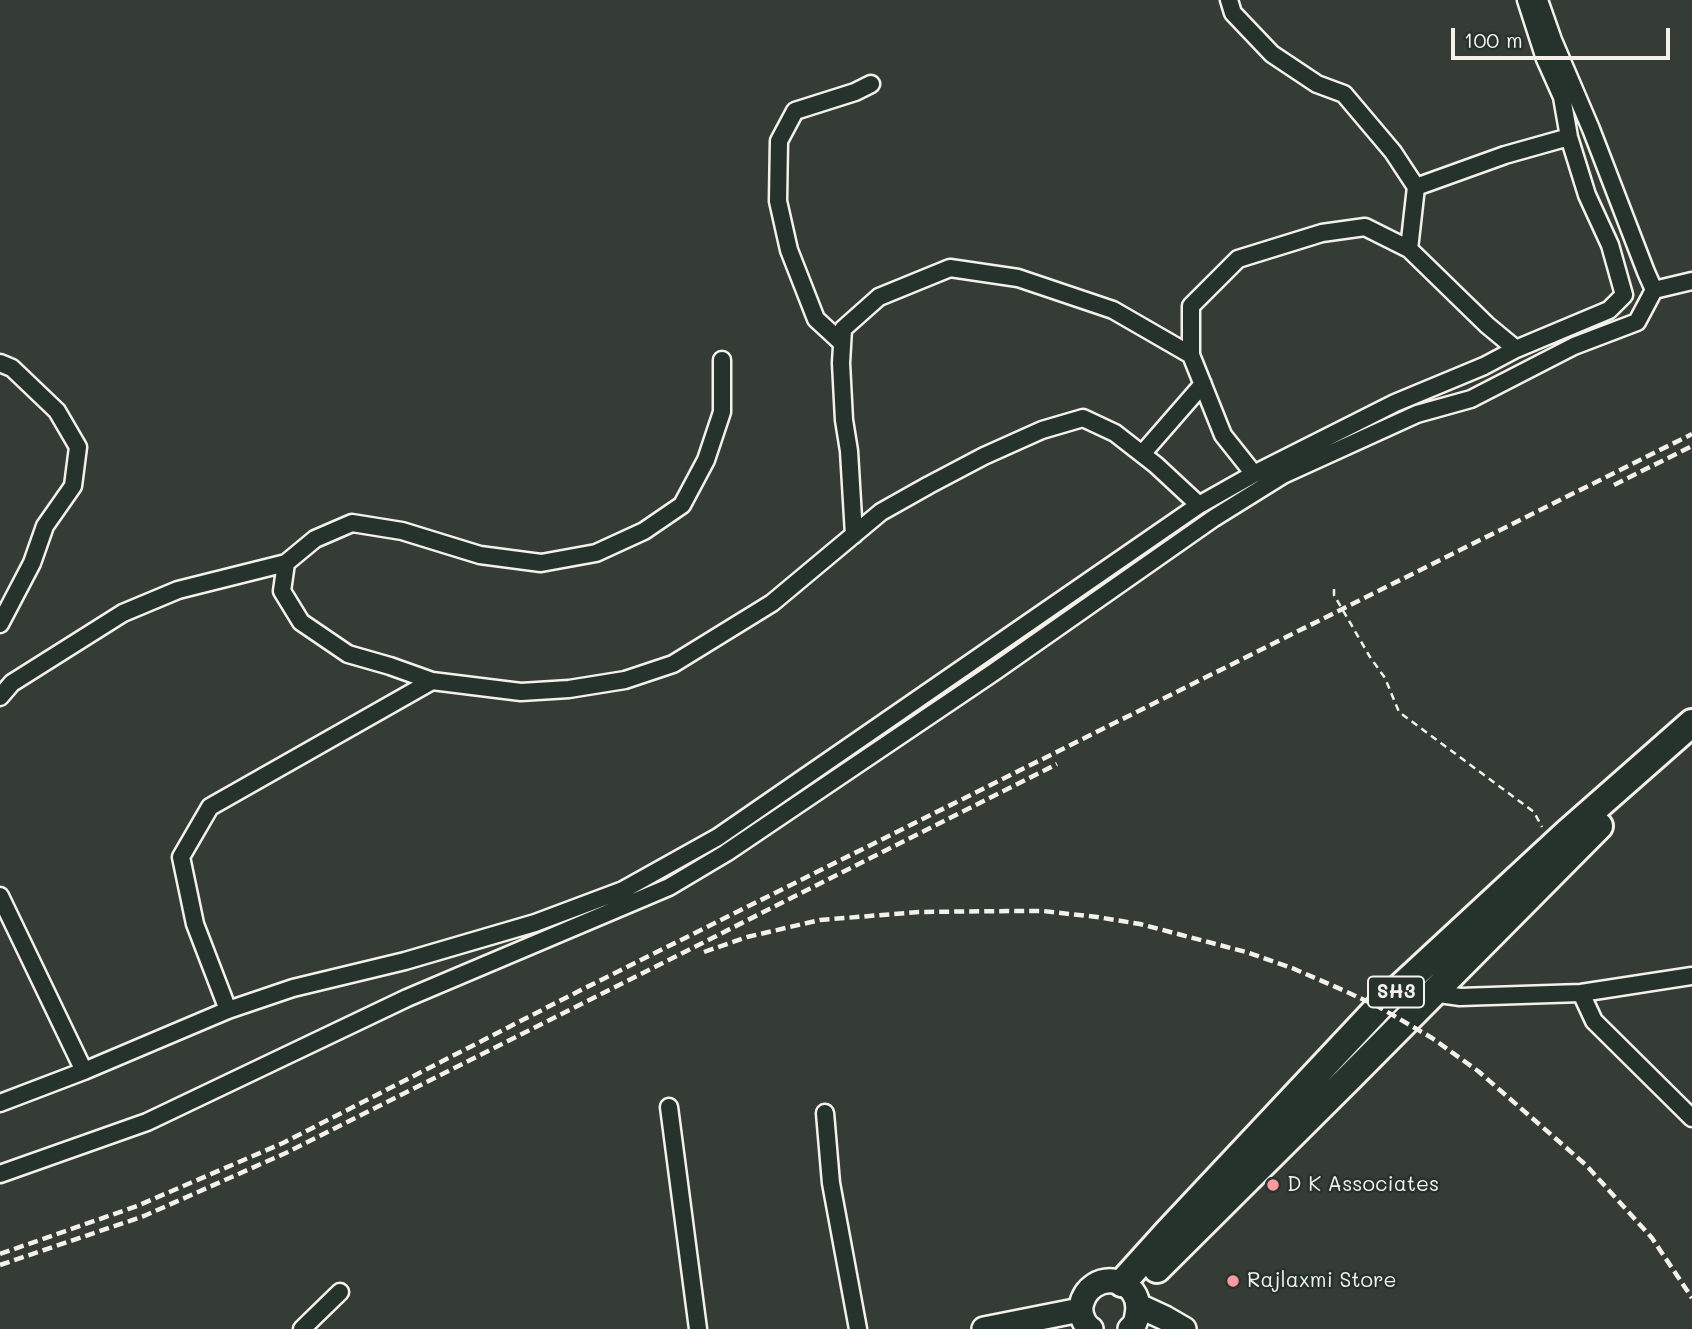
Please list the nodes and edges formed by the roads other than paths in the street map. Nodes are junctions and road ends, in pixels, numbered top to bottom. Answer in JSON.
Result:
{"nodes":[{"id":1,"x":1229,"y":0,"type":"edge"},
{"id":2,"x":1526,"y":0,"type":"edge"},
{"id":3,"x":1539,"y":0,"type":"edge"},
{"id":4,"x":872,"y":84,"type":"dead end"},
{"id":5,"x":1569,"y":137,"type":"junction"},
{"id":6,"x":1416,"y":187,"type":"junction"},
{"id":7,"x":1409,"y":249,"type":"junction"},
{"id":8,"x":1692,"y":281,"type":"edge"},
{"id":9,"x":1654,"y":290,"type":"junction"},
{"id":10,"x":842,"y":343,"type":"junction"},
{"id":11,"x":1516,"y":349,"type":"junction"},
{"id":12,"x":1191,"y":355,"type":"junction"},
{"id":13,"x":722,"y":360,"type":"dead end"},
{"id":14,"x":0,"y":363,"type":"edge"},
{"id":15,"x":1203,"y":384,"type":"junction"},
{"id":16,"x":1142,"y":454,"type":"junction"},
{"id":17,"x":1254,"y":474,"type":"junction"},
{"id":18,"x":1199,"y":505,"type":"junction"},
{"id":19,"x":854,"y":535,"type":"junction"},
{"id":20,"x":286,"y":563,"type":"junction"},
{"id":21,"x":0,"y":624,"type":"edge"},
{"id":22,"x":432,"y":681,"type":"junction"},
{"id":23,"x":0,"y":697,"type":"edge"},
{"id":24,"x":1692,"y":723,"type":"edge"},
{"id":25,"x":1692,"y":738,"type":"edge"},
{"id":26,"x":1592,"y":822,"type":"junction"},
{"id":27,"x":0,"y":897,"type":"edge"},
{"id":28,"x":1692,"y":976,"type":"edge"},
{"id":29,"x":1433,"y":993,"type":"junction"},
{"id":30,"x":1581,"y":993,"type":"junction"},
{"id":31,"x":228,"y":1010,"type":"junction"},
{"id":32,"x":83,"y":1071,"type":"junction"},
{"id":33,"x":0,"y":1102,"type":"edge"},
{"id":34,"x":669,"y":1107,"type":"dead end"},
{"id":35,"x":825,"y":1113,"type":"dead end"},
{"id":36,"x":1691,"y":1115,"type":"edge"},
{"id":37,"x":0,"y":1174,"type":"edge"},
{"id":38,"x":340,"y":1292,"type":"dead end"},
{"id":39,"x":1132,"y":1294,"type":"junction"},
{"id":40,"x":1086,"y":1319,"type":"edge"},
{"id":41,"x":302,"y":1329,"type":"edge"},
{"id":42,"x":698,"y":1329,"type":"edge"},
{"id":43,"x":858,"y":1329,"type":"edge"},
{"id":44,"x":984,"y":1329,"type":"edge"},
{"id":45,"x":1130,"y":1329,"type":"edge"},
{"id":46,"x":1184,"y":1329,"type":"edge"}],
"edges":[{"from":1,"to":6,"type":"street"},
{"from":2,"to":5,"type":"street"},
{"from":3,"to":9,"type":"street"},
{"from":4,"to":10,"type":"street"},
{"from":5,"to":6,"type":"street"},
{"from":5,"to":11,"type":"street"},
{"from":6,"to":7,"type":"street"},
{"from":7,"to":11,"type":"street"},
{"from":7,"to":12,"type":"street"},
{"from":8,"to":9,"type":"street"},
{"from":9,"to":37,"type":"street"},
{"from":10,"to":12,"type":"street"},
{"from":10,"to":19,"type":"street"},
{"from":11,"to":17,"type":"street"},
{"from":12,"to":15,"type":"street"},
{"from":13,"to":20,"type":"street"},
{"from":14,"to":21,"type":"street"},
{"from":15,"to":16,"type":"street"},
{"from":15,"to":17,"type":"street"},
{"from":16,"to":18,"type":"street"},
{"from":16,"to":19,"type":"street"},
{"from":17,"to":18,"type":"street"},
{"from":18,"to":31,"type":"street"},
{"from":19,"to":22,"type":"street"},
{"from":20,"to":22,"type":"street"},
{"from":20,"to":23,"type":"street"},
{"from":22,"to":31,"type":"street"},
{"from":24,"to":26,"type":"main road","number":"SH3"},
{"from":25,"to":26,"type":"main road","number":"SH3"},
{"from":26,"to":29,"type":"main road","number":"SH3"},
{"from":26,"to":39,"type":"main road","number":"SH3"},
{"from":27,"to":32,"type":"street"},
{"from":28,"to":30,"type":"street"},
{"from":29,"to":30,"type":"street"},
{"from":29,"to":39,"type":"main road","number":"SH3"},
{"from":30,"to":36,"type":"street"},
{"from":31,"to":32,"type":"street"},
{"from":32,"to":33,"type":"street"},
{"from":34,"to":42,"type":"street"},
{"from":35,"to":43,"type":"street"},
{"from":38,"to":41,"type":"street"},
{"from":39,"to":40,"type":"main road"},
{"from":39,"to":45,"type":"main road"},
{"from":39,"to":46,"type":"main road"},
{"from":40,"to":44,"type":"main road"}]}
